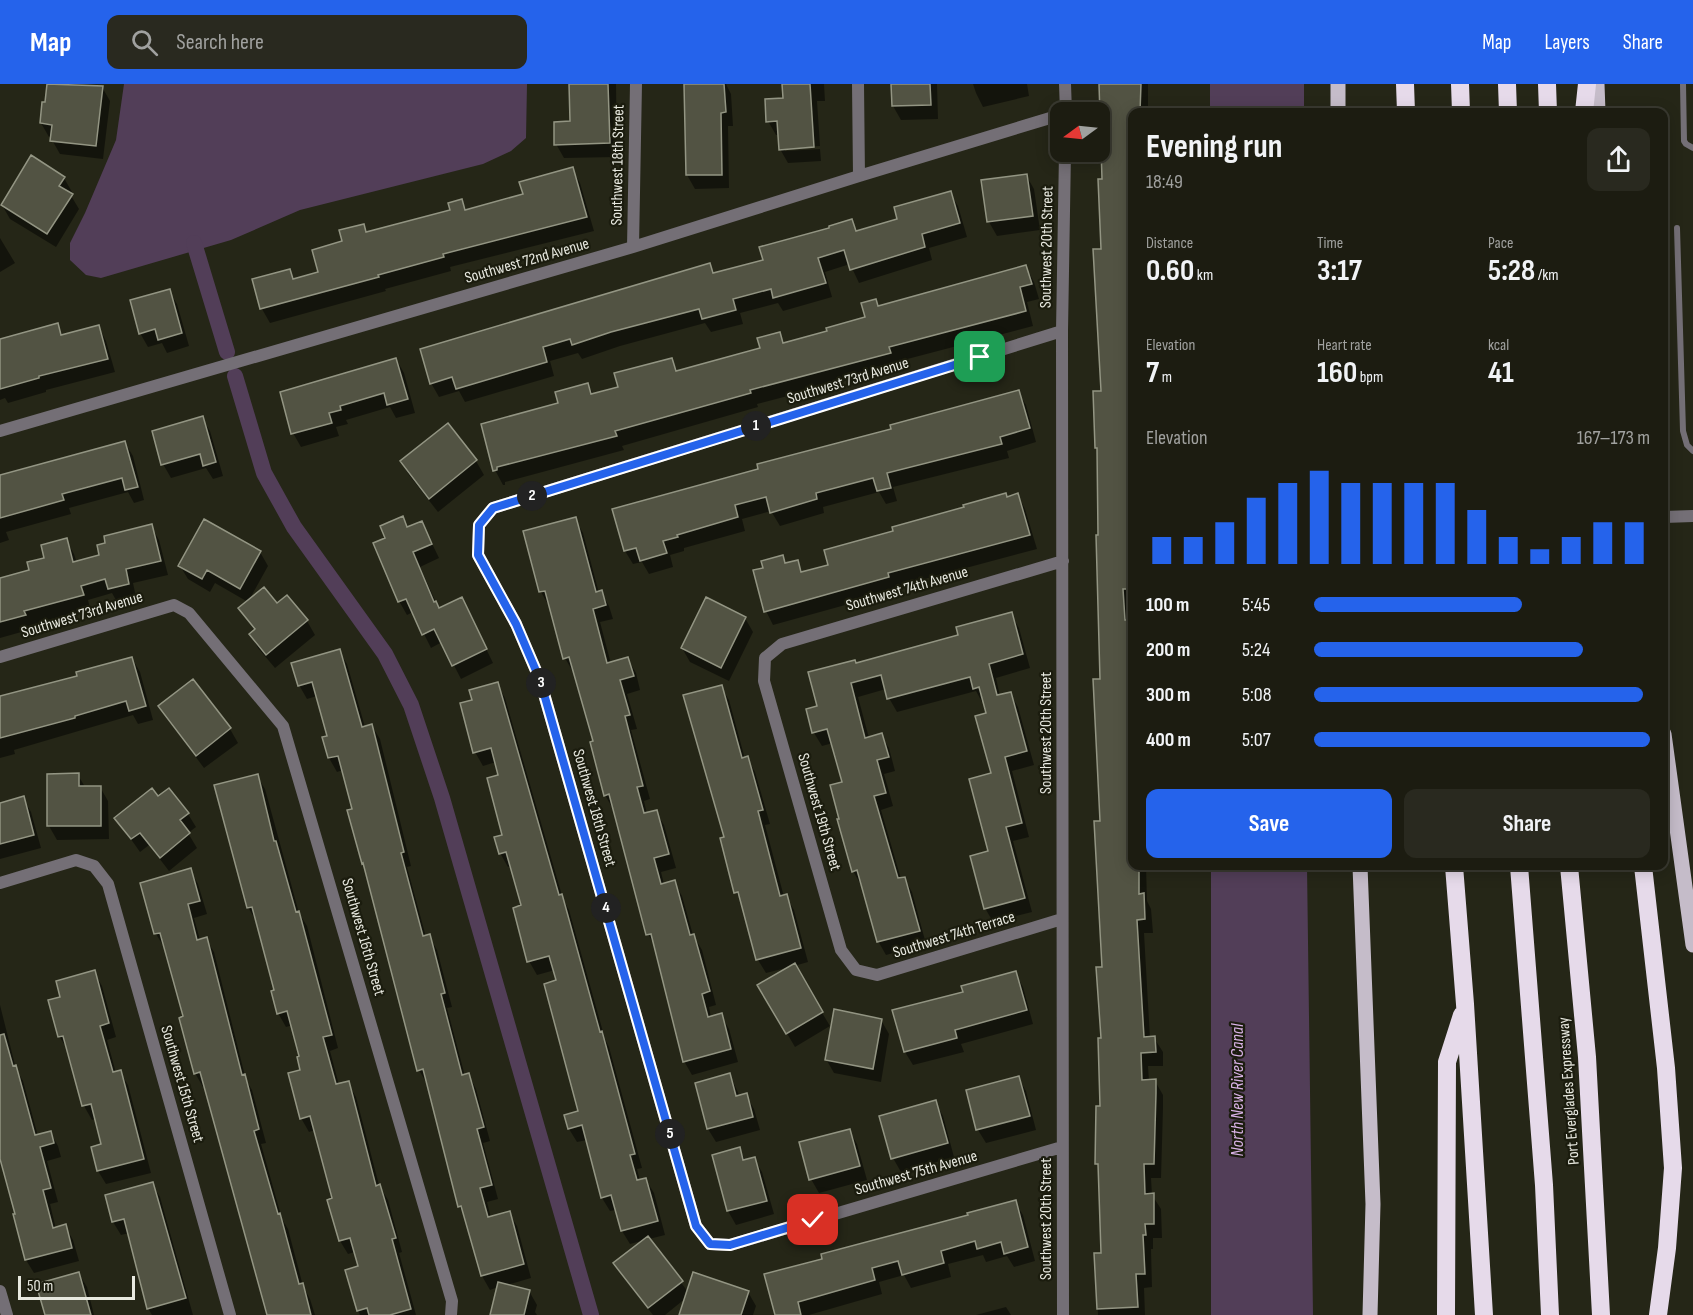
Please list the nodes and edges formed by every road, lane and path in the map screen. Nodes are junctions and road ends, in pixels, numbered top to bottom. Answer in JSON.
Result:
{"nodes":[{"id":1,"x":636,"y":84,"type":"edge"},
{"id":2,"x":858,"y":84,"type":"edge"},
{"id":3,"x":1065,"y":84,"type":"edge"},
{"id":4,"x":1338,"y":84,"type":"edge"},
{"id":5,"x":1405,"y":84,"type":"edge"},
{"id":6,"x":1460,"y":84,"type":"edge"},
{"id":7,"x":1507,"y":84,"type":"edge"},
{"id":8,"x":1547,"y":84,"type":"edge"},
{"id":9,"x":1587,"y":84,"type":"edge"},
{"id":10,"x":1597,"y":84,"type":"edge"},
{"id":11,"x":1683,"y":84,"type":"edge"},
{"id":12,"x":1066,"y":102,"type":"edge"},
{"id":13,"x":1338,"y":108,"type":"edge"},
{"id":14,"x":1406,"y":108,"type":"edge"},
{"id":15,"x":1461,"y":108,"type":"edge"},
{"id":16,"x":1508,"y":108,"type":"edge"},
{"id":17,"x":1548,"y":108,"type":"edge"},
{"id":18,"x":1584,"y":108,"type":"edge"},
{"id":19,"x":1598,"y":108,"type":"edge"},
{"id":20,"x":1050,"y":118,"type":"edge"},
{"id":21,"x":1693,"y":148,"type":"edge"},
{"id":22,"x":1065,"y":162,"type":"edge"},
{"id":23,"x":859,"y":176,"type":"junction"},
{"id":24,"x":1677,"y":228,"type":"dead end"},
{"id":25,"x":633,"y":247,"type":"junction"},
{"id":26,"x":1062,"y":331,"type":"junction"},
{"id":27,"x":0,"y":431,"type":"edge"},
{"id":28,"x":1693,"y":451,"type":"edge"},
{"id":29,"x":1693,"y":516,"type":"edge"},
{"id":30,"x":1668,"y":517,"type":"edge"},
{"id":31,"x":479,"y":525,"type":"joint"},
{"id":32,"x":1063,"y":561,"type":"junction"},
{"id":33,"x":174,"y":604,"type":"joint"},
{"id":34,"x":0,"y":657,"type":"edge"},
{"id":35,"x":765,"y":658,"type":"joint"},
{"id":36,"x":1668,"y":763,"type":"edge"},
{"id":37,"x":1360,"y":870,"type":"edge"},
{"id":38,"x":1454,"y":870,"type":"edge"},
{"id":39,"x":1520,"y":870,"type":"edge"},
{"id":40,"x":1569,"y":870,"type":"edge"},
{"id":41,"x":1642,"y":870,"type":"edge"},
{"id":42,"x":0,"y":883,"type":"edge"},
{"id":43,"x":1062,"y":919,"type":"junction"},
{"id":44,"x":1693,"y":945,"type":"edge"},
{"id":45,"x":856,"y":970,"type":"joint"},
{"id":46,"x":1465,"y":1004,"type":"junction"},
{"id":47,"x":1062,"y":1147,"type":"junction"},
{"id":48,"x":710,"y":1244,"type":"joint"},
{"id":49,"x":0,"y":1291,"type":"edge"},
{"id":50,"x":7,"y":1315,"type":"edge"},
{"id":51,"x":230,"y":1315,"type":"edge"},
{"id":52,"x":451,"y":1315,"type":"edge"},
{"id":53,"x":1062,"y":1315,"type":"edge"},
{"id":54,"x":1370,"y":1315,"type":"edge"},
{"id":55,"x":1446,"y":1315,"type":"edge"},
{"id":56,"x":1484,"y":1315,"type":"edge"},
{"id":57,"x":1550,"y":1315,"type":"edge"},
{"id":58,"x":1601,"y":1315,"type":"edge"},
{"id":59,"x":1658,"y":1315,"type":"edge"}],
"edges":[{"from":1,"to":25,"type":"street","name":"Southwest 18th Street"},
{"from":2,"to":23,"type":"street"},
{"from":3,"to":12,"type":"street"},
{"from":4,"to":13,"type":"main road"},
{"from":5,"to":14,"type":"highway"},
{"from":6,"to":15,"type":"highway"},
{"from":7,"to":16,"type":"highway"},
{"from":8,"to":17,"type":"highway"},
{"from":9,"to":18,"type":"highway"},
{"from":10,"to":19,"type":"main road"},
{"from":11,"to":21,"type":"lane"},
{"from":20,"to":23,"type":"street","name":"Southwest 72nd Avenue"},
{"from":22,"to":26,"type":"street","name":"Southwest 20th Street"},
{"from":23,"to":25,"type":"street","name":"Southwest 72nd Avenue"},
{"from":24,"to":28,"type":"lane"},
{"from":25,"to":27,"type":"street","name":"Southwest 72nd Avenue"},
{"from":26,"to":31,"type":"street","name":"Southwest 73rd Avenue"},
{"from":26,"to":32,"type":"street","name":"Southwest 20th Street"},
{"from":29,"to":30,"type":"street"},
{"from":31,"to":48,"type":"street","name":"Southwest 18th Street"},
{"from":32,"to":35,"type":"street","name":"Southwest 74th Avenue"},
{"from":32,"to":43,"type":"street","name":"Southwest 20th Street"},
{"from":33,"to":34,"type":"street","name":"Southwest 73rd Avenue"},
{"from":33,"to":52,"type":"street","name":"Southwest 16th Street"},
{"from":35,"to":45,"type":"street","name":"Southwest 19th Street"},
{"from":36,"to":44,"type":"main road"},
{"from":37,"to":54,"type":"main road"},
{"from":38,"to":46,"type":"highway"},
{"from":39,"to":57,"type":"highway"},
{"from":40,"to":58,"type":"highway","name":"Port Everglades Expressway"},
{"from":41,"to":59,"type":"highway"},
{"from":42,"to":51,"type":"street","name":"Southwest 15th Street"},
{"from":43,"to":45,"type":"street","name":"Southwest 74th Terrace"},
{"from":43,"to":47,"type":"street","name":"Southwest 20th Street"},
{"from":46,"to":55,"type":"highway"},
{"from":46,"to":56,"type":"highway"},
{"from":47,"to":48,"type":"street","name":"Southwest 75th Avenue"},
{"from":47,"to":53,"type":"street","name":"Southwest 20th Street"},
{"from":49,"to":50,"type":"street"}]}
